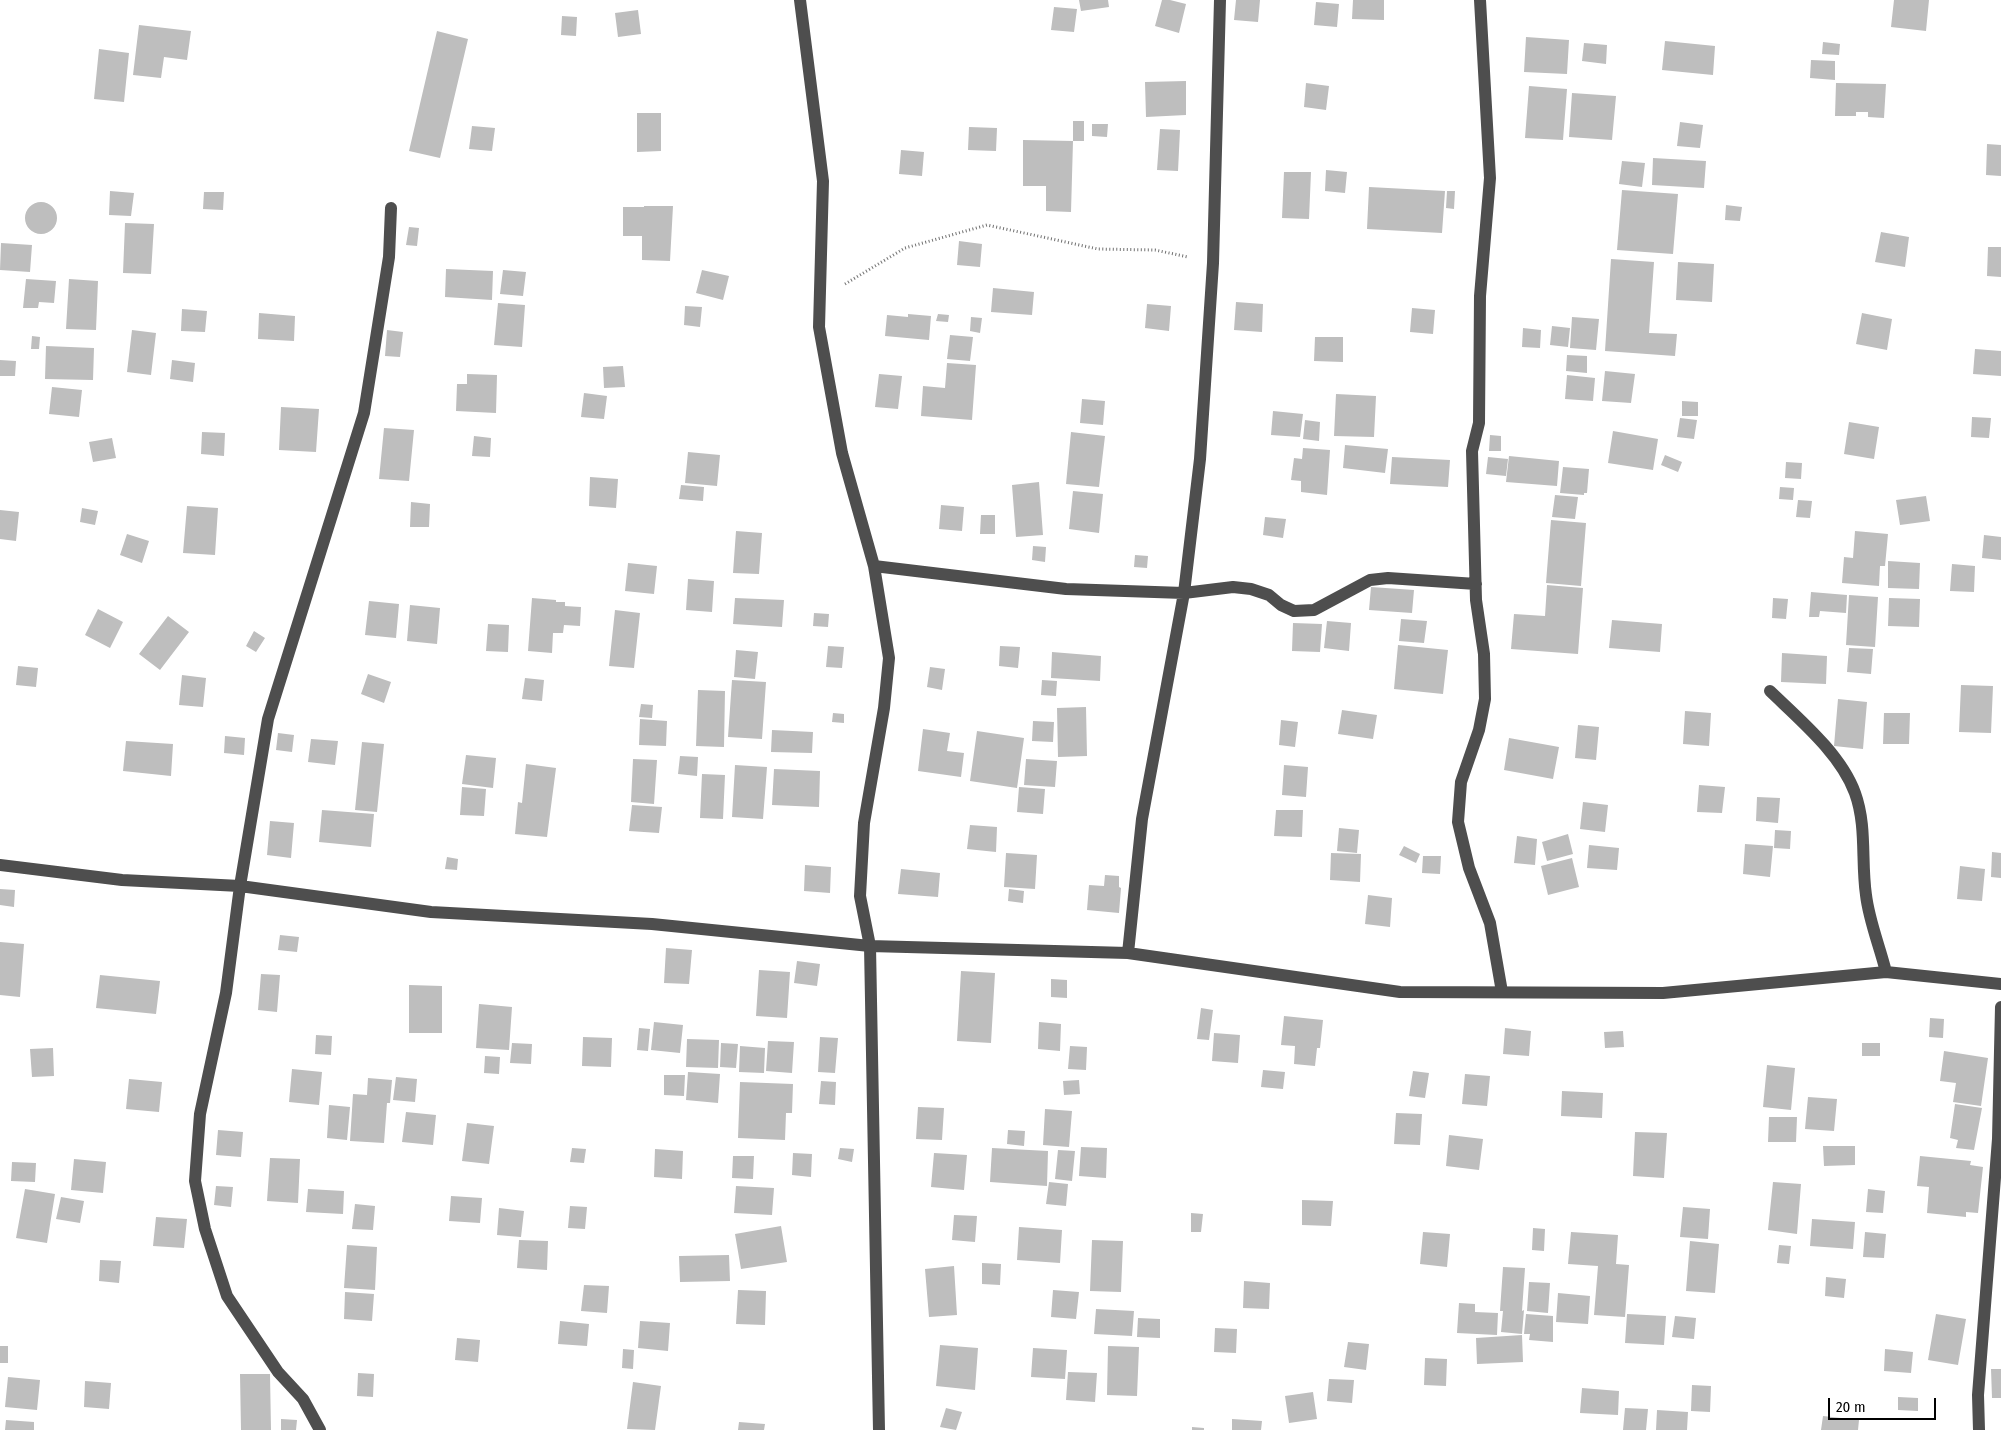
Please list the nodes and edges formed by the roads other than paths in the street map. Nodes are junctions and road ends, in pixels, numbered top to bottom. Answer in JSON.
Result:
{"nodes":[{"id":1,"x":800,"y":0,"type":"edge"},
{"id":2,"x":1220,"y":0,"type":"edge"},
{"id":3,"x":1480,"y":0,"type":"edge"},
{"id":4,"x":391,"y":208,"type":"dead end"},
{"id":5,"x":874,"y":566,"type":"junction"},
{"id":6,"x":1476,"y":584,"type":"junction"},
{"id":7,"x":1184,"y":593,"type":"junction"},
{"id":8,"x":1770,"y":691,"type":"dead end"},
{"id":9,"x":0,"y":865,"type":"edge"},
{"id":10,"x":240,"y":886,"type":"junction"},
{"id":11,"x":870,"y":946,"type":"junction"},
{"id":12,"x":1128,"y":953,"type":"junction"},
{"id":13,"x":1886,"y":972,"type":"junction"},
{"id":14,"x":2001,"y":984,"type":"edge"},
{"id":15,"x":1502,"y":992,"type":"junction"},
{"id":16,"x":2001,"y":1006,"type":"edge"},
{"id":17,"x":320,"y":1430,"type":"edge"},
{"id":18,"x":879,"y":1430,"type":"edge"},
{"id":19,"x":1979,"y":1430,"type":"edge"}],
"edges":[{"from":1,"to":5,"type":"street"},
{"from":2,"to":7,"type":"street"},
{"from":3,"to":6,"type":"street"},
{"from":4,"to":10,"type":"street"},
{"from":5,"to":7,"type":"street"},
{"from":5,"to":11,"type":"street"},
{"from":6,"to":7,"type":"street"},
{"from":6,"to":15,"type":"street"},
{"from":7,"to":12,"type":"street"},
{"from":8,"to":13,"type":"street"},
{"from":9,"to":10,"type":"street"},
{"from":10,"to":11,"type":"street"},
{"from":10,"to":17,"type":"street"},
{"from":11,"to":12,"type":"street"},
{"from":11,"to":18,"type":"street"},
{"from":12,"to":15,"type":"street"},
{"from":13,"to":14,"type":"street"},
{"from":13,"to":15,"type":"street"},
{"from":16,"to":19,"type":"street"}]}
